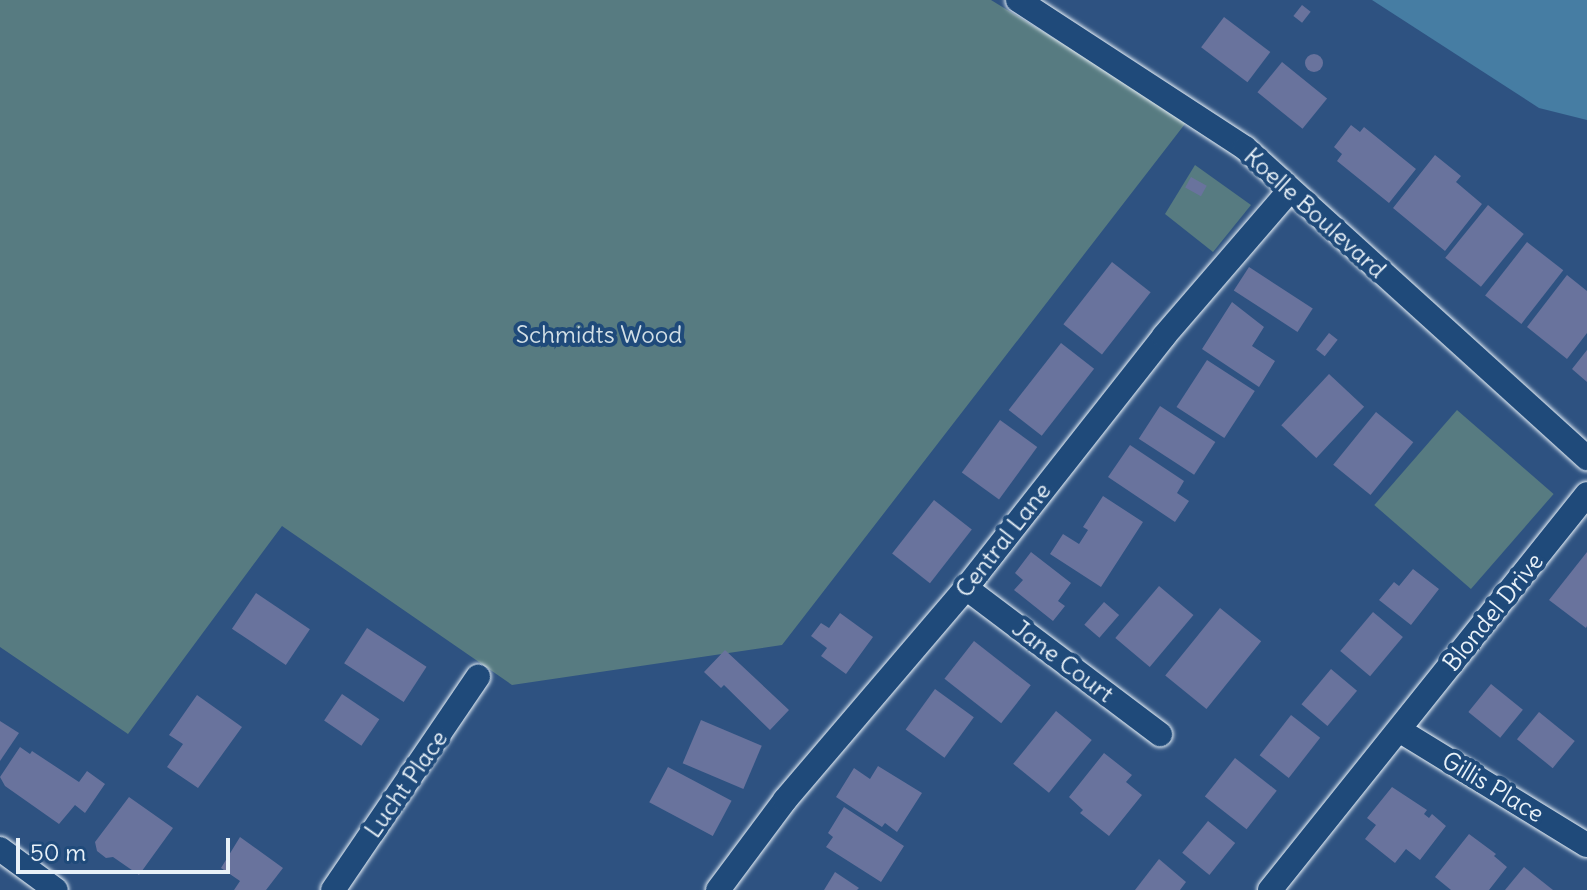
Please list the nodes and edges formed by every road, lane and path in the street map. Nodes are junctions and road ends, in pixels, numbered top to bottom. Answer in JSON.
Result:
{"nodes":[{"id":1,"x":1018,"y":0,"type":"edge"},
{"id":2,"x":1289,"y":191,"type":"junction"},
{"id":3,"x":1587,"y":458,"type":"edge"},
{"id":4,"x":1587,"y":494,"type":"edge"},
{"id":5,"x":966,"y":588,"type":"junction"},
{"id":6,"x":478,"y":677,"type":"dead end"},
{"id":7,"x":1399,"y":730,"type":"junction"},
{"id":8,"x":1160,"y":734,"type":"dead end"},
{"id":9,"x":1587,"y":845,"type":"edge"},
{"id":10,"x":0,"y":849,"type":"edge"},
{"id":11,"x":56,"y":890,"type":"edge"},
{"id":12,"x":333,"y":890,"type":"edge"},
{"id":13,"x":718,"y":890,"type":"edge"},
{"id":14,"x":1270,"y":890,"type":"edge"}],
"edges":[{"from":1,"to":2,"type":"street","name":"Koelle Boulevard"},
{"from":2,"to":3,"type":"street","name":"Koelle Boulevard"},
{"from":2,"to":5,"type":"street","name":"Central Lane"},
{"from":4,"to":7,"type":"street","name":"Blondel Drive"},
{"from":5,"to":8,"type":"street","name":"Jane Court"},
{"from":5,"to":13,"type":"street","name":"Central Lane"},
{"from":6,"to":12,"type":"street","name":"Lucht Place"},
{"from":7,"to":9,"type":"street","name":"Gillis Place"},
{"from":7,"to":14,"type":"street","name":"Blondel Drive"},
{"from":10,"to":11,"type":"street"}]}
